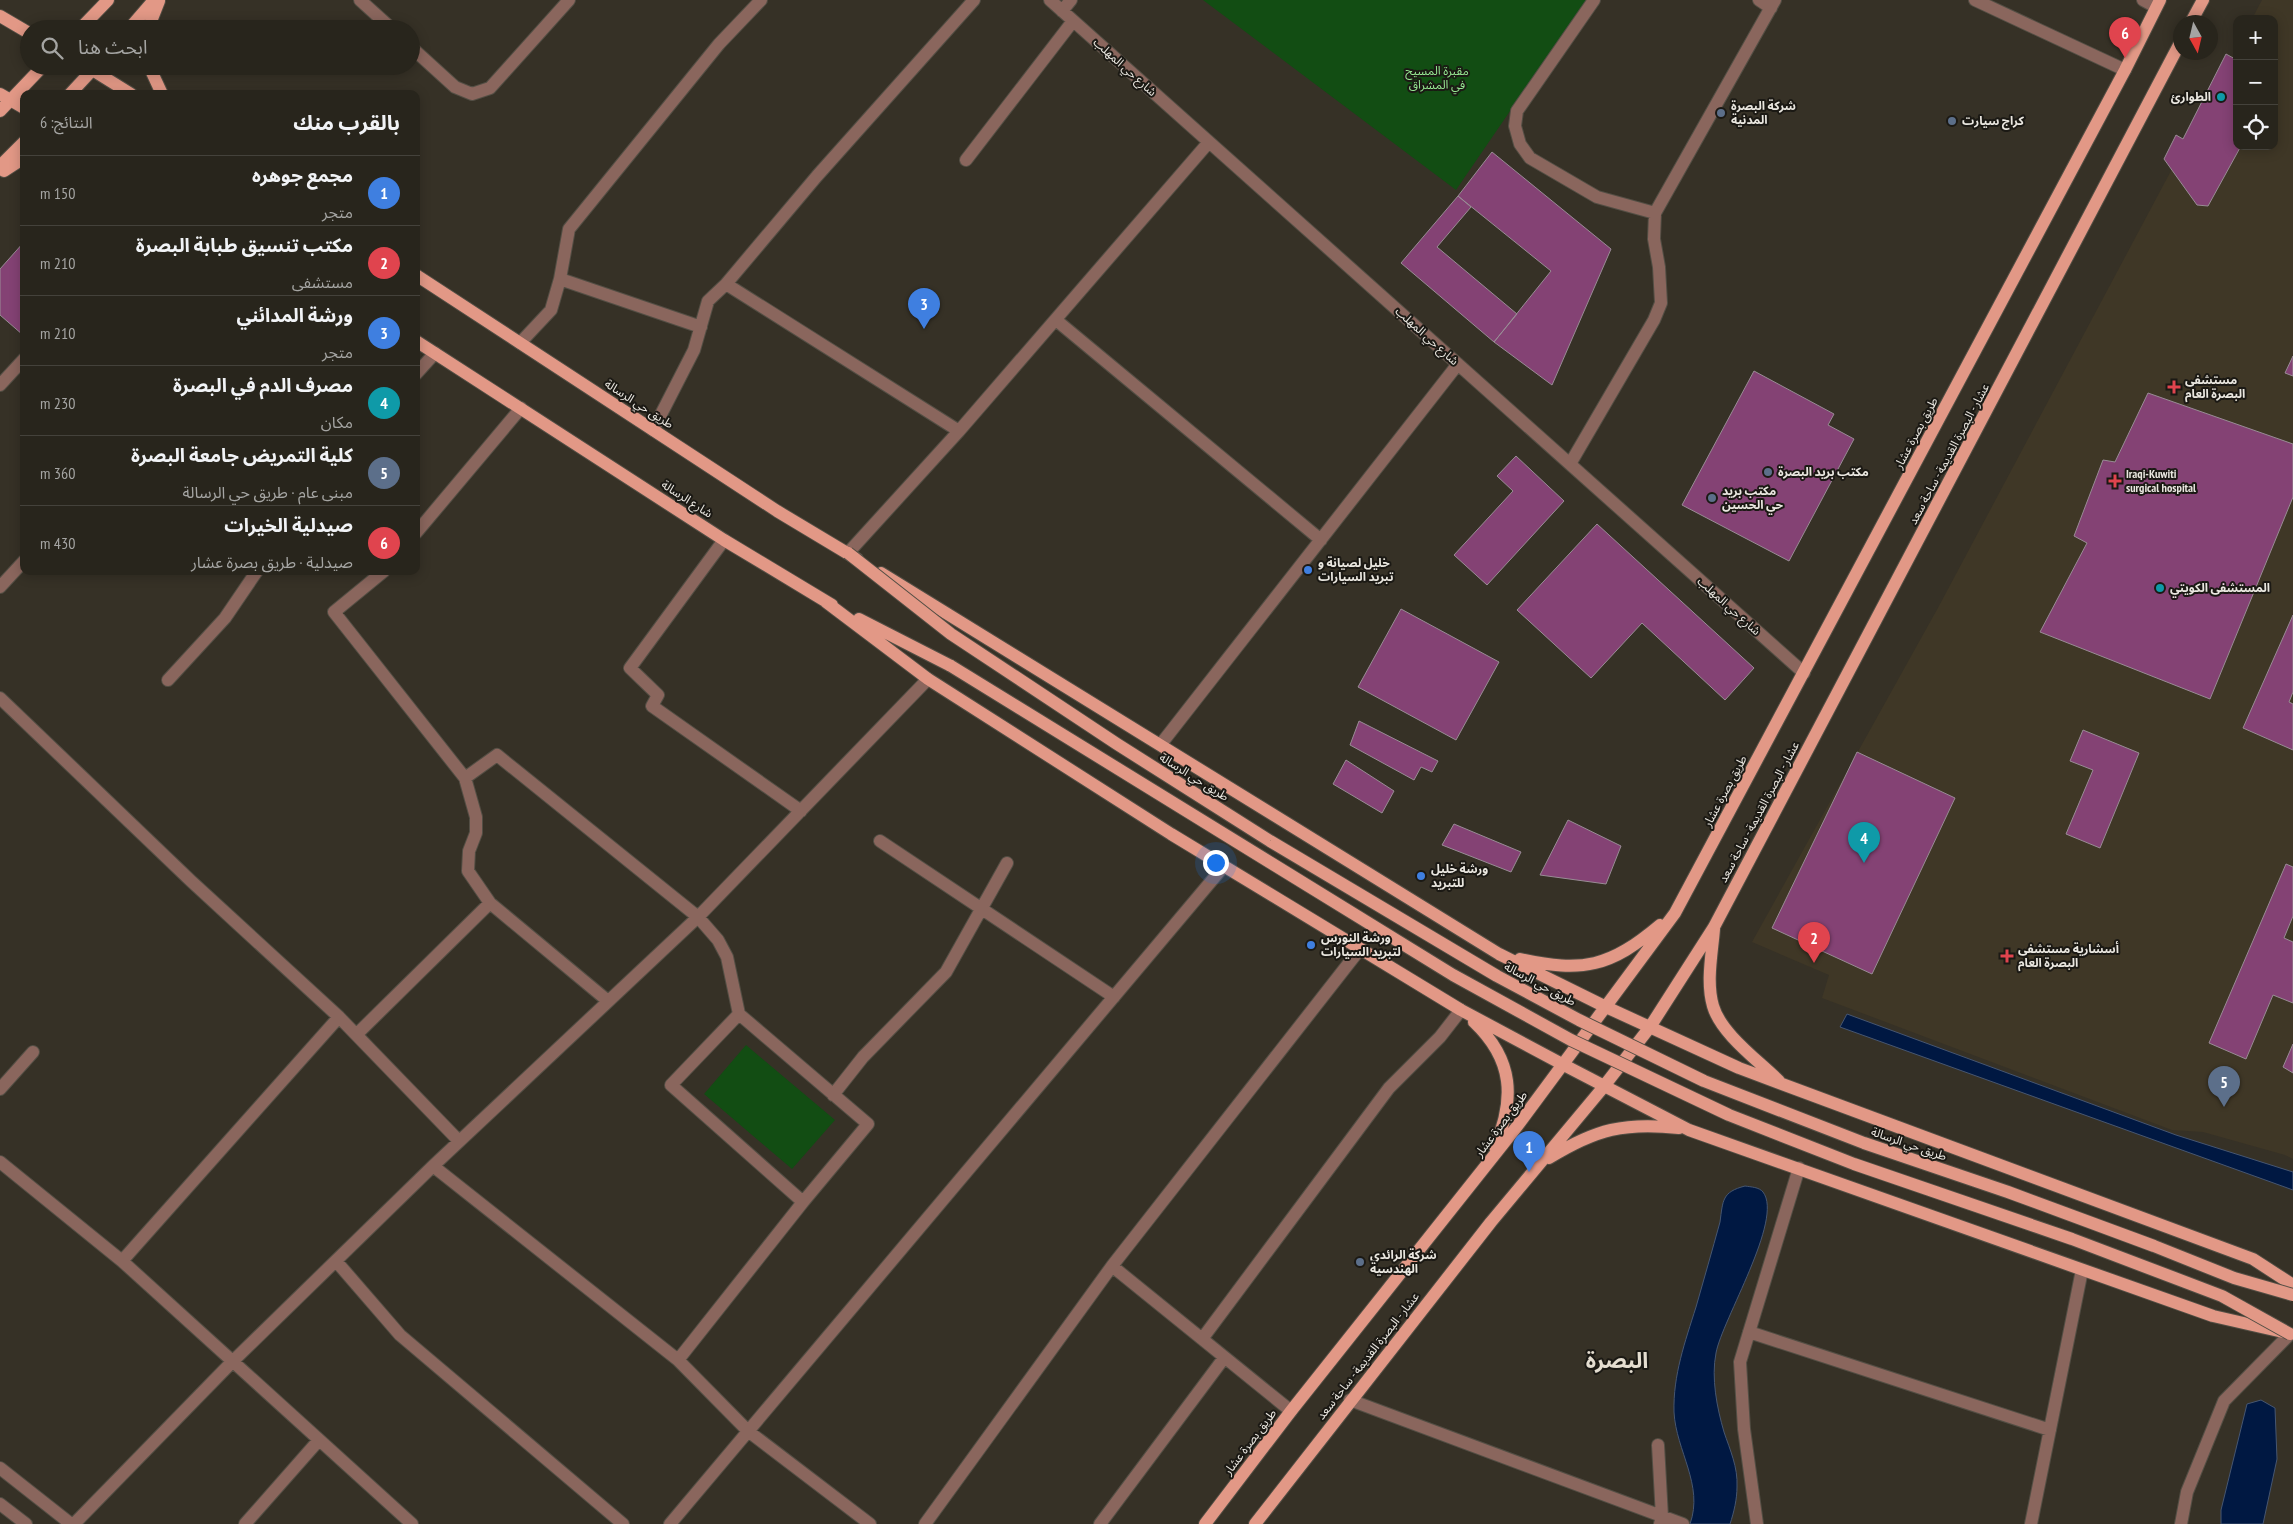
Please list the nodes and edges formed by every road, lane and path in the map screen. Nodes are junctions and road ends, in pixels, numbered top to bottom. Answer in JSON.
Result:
{"nodes":[{"id":1,"x":108,"y":0,"type":"edge"},
{"id":2,"x":154,"y":0,"type":"edge"},
{"id":3,"x":160,"y":0,"type":"edge"},
{"id":4,"x":360,"y":0,"type":"edge"},
{"id":5,"x":761,"y":0,"type":"edge"},
{"id":6,"x":974,"y":0,"type":"edge"},
{"id":7,"x":1050,"y":0,"type":"edge"},
{"id":8,"x":1072,"y":0,"type":"edge"},
{"id":9,"x":1594,"y":0,"type":"edge"},
{"id":10,"x":1759,"y":0,"type":"edge"},
{"id":11,"x":1975,"y":0,"type":"edge"},
{"id":12,"x":2143,"y":0,"type":"edge"},
{"id":13,"x":2203,"y":0,"type":"edge"},
{"id":14,"x":564,"y":2,"type":"edge"},
{"id":15,"x":1773,"y":4,"type":"edge"},
{"id":16,"x":2158,"y":4,"type":"edge"},
{"id":17,"x":1062,"y":11,"type":"junction"},
{"id":18,"x":2195,"y":15,"type":"edge"},
{"id":19,"x":0,"y":16,"type":"edge"},
{"id":20,"x":89,"y":20,"type":"edge"},
{"id":21,"x":137,"y":20,"type":"edge"},
{"id":22,"x":152,"y":20,"type":"edge"},
{"id":23,"x":382,"y":20,"type":"edge"},
{"id":24,"x":1073,"y":21,"type":"junction"},
{"id":25,"x":20,"y":28,"type":"edge"},
{"id":26,"x":420,"y":55,"type":"edge"},
{"id":27,"x":2173,"y":56,"type":"edge"},
{"id":28,"x":2125,"y":70,"type":"junction"},
{"id":29,"x":32,"y":75,"type":"edge"},
{"id":30,"x":85,"y":75,"type":"edge"},
{"id":31,"x":104,"y":75,"type":"edge"},
{"id":32,"x":153,"y":75,"type":"edge"},
{"id":33,"x":73,"y":90,"type":"edge"},
{"id":34,"x":125,"y":90,"type":"edge"},
{"id":35,"x":160,"y":90,"type":"edge"},
{"id":36,"x":5,"y":97,"type":"edge"},
{"id":37,"x":20,"y":106,"type":"edge"},
{"id":38,"x":0,"y":111,"type":"edge"},
{"id":39,"x":1209,"y":142,"type":"junction"},
{"id":40,"x":20,"y":146,"type":"edge"},
{"id":41,"x":966,"y":160,"type":"dead end"},
{"id":42,"x":20,"y":161,"type":"edge"},
{"id":43,"x":0,"y":166,"type":"edge"},
{"id":44,"x":0,"y":174,"type":"edge"},
{"id":45,"x":1655,"y":213,"type":"junction"},
{"id":46,"x":420,"y":278,"type":"edge"},
{"id":47,"x":560,"y":279,"type":"junction"},
{"id":48,"x":726,"y":284,"type":"junction"},
{"id":49,"x":1056,"y":320,"type":"junction"},
{"id":50,"x":701,"y":327,"type":"junction"},
{"id":51,"x":520,"y":343,"type":"junction"},
{"id":52,"x":420,"y":344,"type":"edge"},
{"id":53,"x":435,"y":353,"type":"junction"},
{"id":54,"x":1458,"y":364,"type":"junction"},
{"id":55,"x":20,"y":365,"type":"edge"},
{"id":56,"x":420,"y":370,"type":"edge"},
{"id":57,"x":0,"y":384,"type":"edge"},
{"id":58,"x":521,"y":408,"type":"junction"},
{"id":59,"x":654,"y":430,"type":"junction"},
{"id":60,"x":959,"y":431,"type":"junction"},
{"id":61,"x":1570,"y":464,"type":"junction"},
{"id":62,"x":420,"y":529,"type":"edge"},
{"id":63,"x":724,"y":540,"type":"junction"},
{"id":64,"x":1321,"y":540,"type":"junction"},
{"id":65,"x":848,"y":554,"type":"junction"},
{"id":66,"x":20,"y":565,"type":"edge"},
{"id":67,"x":254,"y":575,"type":"edge"},
{"id":68,"x":379,"y":575,"type":"edge"},
{"id":69,"x":0,"y":587,"type":"edge"},
{"id":70,"x":826,"y":602,"type":"junction"},
{"id":71,"x":1804,"y":673,"type":"junction"},
{"id":72,"x":928,"y":679,"type":"junction"},
{"id":73,"x":168,"y":680,"type":"dead end"},
{"id":74,"x":0,"y":698,"type":"edge"},
{"id":75,"x":1161,"y":744,"type":"junction"},
{"id":76,"x":466,"y":778,"type":"junction"},
{"id":77,"x":800,"y":811,"type":"junction"},
{"id":78,"x":880,"y":842,"type":"dead end"},
{"id":79,"x":1007,"y":863,"type":"dead end"},
{"id":80,"x":1224,"y":866,"type":"junction"},
{"id":81,"x":490,"y":903,"type":"junction"},
{"id":82,"x":982,"y":909,"type":"junction"},
{"id":83,"x":1676,"y":912,"type":"junction"},
{"id":84,"x":698,"y":917,"type":"junction"},
{"id":85,"x":1714,"y":927,"type":"junction"},
{"id":86,"x":1360,"y":949,"type":"junction"},
{"id":87,"x":1499,"y":954,"type":"junction"},
{"id":88,"x":1114,"y":997,"type":"junction"},
{"id":89,"x":608,"y":1001,"type":"junction"},
{"id":90,"x":1606,"y":1007,"type":"junction"},
{"id":91,"x":1461,"y":1010,"type":"junction"},
{"id":92,"x":738,"y":1014,"type":"junction"},
{"id":93,"x":339,"y":1017,"type":"junction"},
{"id":94,"x":1650,"y":1027,"type":"junction"},
{"id":95,"x":357,"y":1034,"type":"junction"},
{"id":96,"x":33,"y":1052,"type":"dead end"},
{"id":97,"x":1562,"y":1064,"type":"junction"},
{"id":98,"x":1783,"y":1084,"type":"junction"},
{"id":99,"x":1604,"y":1086,"type":"junction"},
{"id":100,"x":0,"y":1088,"type":"edge"},
{"id":101,"x":833,"y":1094,"type":"junction"},
{"id":102,"x":1689,"y":1130,"type":"junction"},
{"id":103,"x":459,"y":1141,"type":"junction"},
{"id":104,"x":1490,"y":1161,"type":"junction"},
{"id":105,"x":0,"y":1162,"type":"edge"},
{"id":106,"x":1540,"y":1164,"type":"junction"},
{"id":107,"x":433,"y":1166,"type":"junction"},
{"id":108,"x":1800,"y":1168,"type":"junction"},
{"id":109,"x":803,"y":1202,"type":"junction"},
{"id":110,"x":122,"y":1261,"type":"junction"},
{"id":111,"x":336,"y":1261,"type":"junction"},
{"id":112,"x":1112,"y":1266,"type":"junction"},
{"id":113,"x":2082,"y":1270,"type":"junction"},
{"id":114,"x":2293,"y":1285,"type":"edge"},
{"id":115,"x":2293,"y":1295,"type":"edge"},
{"id":116,"x":1749,"y":1332,"type":"junction"},
{"id":117,"x":2292,"y":1335,"type":"edge"},
{"id":118,"x":1202,"y":1339,"type":"junction"},
{"id":119,"x":1224,"y":1358,"type":"junction"},
{"id":120,"x":678,"y":1360,"type":"junction"},
{"id":121,"x":232,"y":1362,"type":"junction"},
{"id":122,"x":1350,"y":1400,"type":"junction"},
{"id":123,"x":1291,"y":1411,"type":"junction"},
{"id":124,"x":2050,"y":1430,"type":"junction"},
{"id":125,"x":748,"y":1431,"type":"junction"},
{"id":126,"x":319,"y":1440,"type":"junction"},
{"id":127,"x":1658,"y":1445,"type":"dead end"},
{"id":128,"x":0,"y":1468,"type":"edge"},
{"id":129,"x":0,"y":1504,"type":"edge"},
{"id":130,"x":1661,"y":1521,"type":"edge"},
{"id":131,"x":1681,"y":1523,"type":"edge"},
{"id":132,"x":26,"y":1524,"type":"edge"},
{"id":133,"x":73,"y":1524,"type":"edge"},
{"id":134,"x":245,"y":1524,"type":"edge"},
{"id":135,"x":412,"y":1524,"type":"edge"},
{"id":136,"x":623,"y":1524,"type":"edge"},
{"id":137,"x":670,"y":1524,"type":"edge"},
{"id":138,"x":870,"y":1524,"type":"edge"},
{"id":139,"x":925,"y":1524,"type":"edge"},
{"id":140,"x":1100,"y":1524,"type":"edge"},
{"id":141,"x":1205,"y":1524,"type":"edge"},
{"id":142,"x":1256,"y":1524,"type":"edge"},
{"id":143,"x":1757,"y":1524,"type":"edge"},
{"id":144,"x":2031,"y":1524,"type":"edge"},
{"id":145,"x":2181,"y":1524,"type":"edge"}],
"edges":[{"from":1,"to":20,"type":"main road"},
{"from":2,"to":21,"type":"main road"},
{"from":3,"to":22,"type":"main road"},
{"from":4,"to":23,"type":"street"},
{"from":5,"to":47,"type":"street"},
{"from":6,"to":48,"type":"street"},
{"from":7,"to":17,"type":"street","name":"شارع حي المهلب"},
{"from":8,"to":17,"type":"street"},
{"from":9,"to":45,"type":"street"},
{"from":10,"to":15,"type":"street"},
{"from":11,"to":28,"type":"street"},
{"from":12,"to":16,"type":"street"},
{"from":13,"to":18,"type":"main road"},
{"from":14,"to":26,"type":"street"},
{"from":15,"to":45,"type":"street"},
{"from":16,"to":28,"type":"main road","name":"طريق بصرة عشار"},
{"from":17,"to":24,"type":"street","name":"شارع حي المهلب"},
{"from":19,"to":25,"type":"main road"},
{"from":24,"to":39,"type":"street","name":"شارع حي المهلب"},
{"from":24,"to":41,"type":"street"},
{"from":27,"to":85,"type":"main road","name":"عشار - البصرة القديمة - ساحة سعد"},
{"from":28,"to":71,"type":"main road","name":"طريق بصرة عشار"},
{"from":29,"to":36,"type":"main road"},
{"from":30,"to":33,"type":"main road"},
{"from":31,"to":34,"type":"main road"},
{"from":32,"to":35,"type":"main road"},
{"from":36,"to":37,"type":"main road"},
{"from":36,"to":38,"type":"main road"},
{"from":39,"to":49,"type":"street"},
{"from":39,"to":54,"type":"street","name":"شارع حي المهلب"},
{"from":40,"to":43,"type":"main road"},
{"from":42,"to":44,"type":"main road"},
{"from":45,"to":61,"type":"street"},
{"from":46,"to":51,"type":"main road","name":"طريق حي الرسالة"},
{"from":47,"to":50,"type":"street"},
{"from":47,"to":51,"type":"street"},
{"from":48,"to":50,"type":"street"},
{"from":48,"to":60,"type":"street"},
{"from":49,"to":60,"type":"street"},
{"from":49,"to":64,"type":"street"},
{"from":50,"to":59,"type":"street"},
{"from":51,"to":59,"type":"main road","name":"طريق حي الرسالة"},
{"from":52,"to":53,"type":"main road","name":"شارع الرسالة"},
{"from":53,"to":56,"type":"street"},
{"from":53,"to":58,"type":"main road","name":"شارع الرسالة"},
{"from":54,"to":61,"type":"street","name":"شارع حي المهلب"},
{"from":54,"to":64,"type":"street"},
{"from":55,"to":57,"type":"street"},
{"from":58,"to":62,"type":"street"},
{"from":58,"to":63,"type":"main road","name":"شارع الرسالة"},
{"from":59,"to":65,"type":"main road","name":"طريق حي الرسالة"},
{"from":60,"to":65,"type":"street"},
{"from":61,"to":71,"type":"street","name":"شارع حي المهلب"},
{"from":63,"to":70,"type":"main road","name":"شارع الرسالة"},
{"from":63,"to":77,"type":"street"},
{"from":64,"to":75,"type":"street"},
{"from":65,"to":75,"type":"main road","name":"طريق حي الرسالة"},
{"from":65,"to":115,"type":"main road","name":"طريق حي الرسالة","bridge":true},
{"from":66,"to":69,"type":"street"},
{"from":67,"to":73,"type":"street"},
{"from":68,"to":76,"type":"street"},
{"from":70,"to":72,"type":"main road"},
{"from":70,"to":117,"type":"main road","name":"شارع الرسالة","bridge":true},
{"from":71,"to":83,"type":"main road","name":"طريق بصرة عشار"},
{"from":72,"to":77,"type":"street"},
{"from":72,"to":80,"type":"main road"},
{"from":74,"to":93,"type":"street"},
{"from":75,"to":87,"type":"main road","name":"طريق حي الرسالة"},
{"from":76,"to":81,"type":"street"},
{"from":76,"to":84,"type":"street"},
{"from":77,"to":84,"type":"street"},
{"from":78,"to":82,"type":"street"},
{"from":79,"to":82,"type":"street"},
{"from":80,"to":86,"type":"main road"},
{"from":80,"to":88,"type":"street"},
{"from":81,"to":89,"type":"street"},
{"from":81,"to":95,"type":"street"},
{"from":82,"to":88,"type":"street"},
{"from":82,"to":101,"type":"street"},
{"from":83,"to":87,"type":"main road"},
{"from":83,"to":90,"type":"main road","name":"طريق بصرة عشار"},
{"from":84,"to":89,"type":"street"},
{"from":84,"to":92,"type":"street"},
{"from":85,"to":94,"type":"main road","name":"عشار - البصرة القديمة - ساحة سعد"},
{"from":85,"to":98,"type":"main road"},
{"from":86,"to":91,"type":"main road"},
{"from":86,"to":112,"type":"street"},
{"from":87,"to":90,"type":"main road","name":"طريق حي الرسالة"},
{"from":88,"to":125,"type":"street"},
{"from":89,"to":103,"type":"street"},
{"from":90,"to":94,"type":"main road","name":"طريق حي الرسالة"},
{"from":90,"to":97,"type":"main road","name":"طريق بصرة عشار"},
{"from":91,"to":97,"type":"main road"},
{"from":91,"to":104,"type":"main road"},
{"from":91,"to":118,"type":"street"},
{"from":92,"to":101,"type":"street"},
{"from":92,"to":109,"type":"street"},
{"from":93,"to":95,"type":"street"},
{"from":93,"to":110,"type":"street"},
{"from":94,"to":98,"type":"main road","name":"طريق حي الرسالة"},
{"from":94,"to":99,"type":"main road","name":"عشار - البصرة القديمة - ساحة سعد"},
{"from":95,"to":103,"type":"street"},
{"from":96,"to":100,"type":"street"},
{"from":97,"to":99,"type":"main road"},
{"from":97,"to":104,"type":"main road","name":"طريق بصرة عشار"},
{"from":98,"to":114,"type":"main road","name":"طريق حي الرسالة"},
{"from":99,"to":102,"type":"main road"},
{"from":99,"to":106,"type":"main road","name":"عشار - البصرة القديمة - ساحة سعد"},
{"from":101,"to":109,"type":"street"},
{"from":102,"to":106,"type":"main road"},
{"from":102,"to":108,"type":"main road"},
{"from":103,"to":107,"type":"street"},
{"from":104,"to":123,"type":"main road","name":"طريق بصرة عشار"},
{"from":105,"to":110,"type":"street"},
{"from":106,"to":122,"type":"main road","name":"عشار - البصرة القديمة - ساحة سعد"},
{"from":107,"to":111,"type":"street"},
{"from":107,"to":120,"type":"street"},
{"from":108,"to":113,"type":"main road"},
{"from":108,"to":116,"type":"street"},
{"from":109,"to":120,"type":"street"},
{"from":110,"to":121,"type":"street"},
{"from":111,"to":121,"type":"street"},
{"from":111,"to":136,"type":"street"},
{"from":112,"to":118,"type":"street"},
{"from":112,"to":139,"type":"street"},
{"from":113,"to":117,"type":"main road"},
{"from":113,"to":124,"type":"street"},
{"from":116,"to":124,"type":"street"},
{"from":116,"to":143,"type":"street"},
{"from":117,"to":145,"type":"street"},
{"from":118,"to":119,"type":"street"},
{"from":119,"to":123,"type":"street"},
{"from":119,"to":140,"type":"street"},
{"from":120,"to":125,"type":"street"},
{"from":121,"to":126,"type":"street"},
{"from":121,"to":133,"type":"street"},
{"from":122,"to":130,"type":"street"},
{"from":122,"to":142,"type":"main road","name":"عشار - البصرة القديمة - ساحة سعد"},
{"from":123,"to":141,"type":"main road","name":"طريق بصرة عشار"},
{"from":124,"to":144,"type":"street"},
{"from":125,"to":137,"type":"street"},
{"from":125,"to":138,"type":"street"},
{"from":126,"to":134,"type":"street"},
{"from":126,"to":135,"type":"street"},
{"from":127,"to":130,"type":"street"},
{"from":128,"to":133,"type":"street"},
{"from":129,"to":132,"type":"street"},
{"from":130,"to":131,"type":"street"}]}
